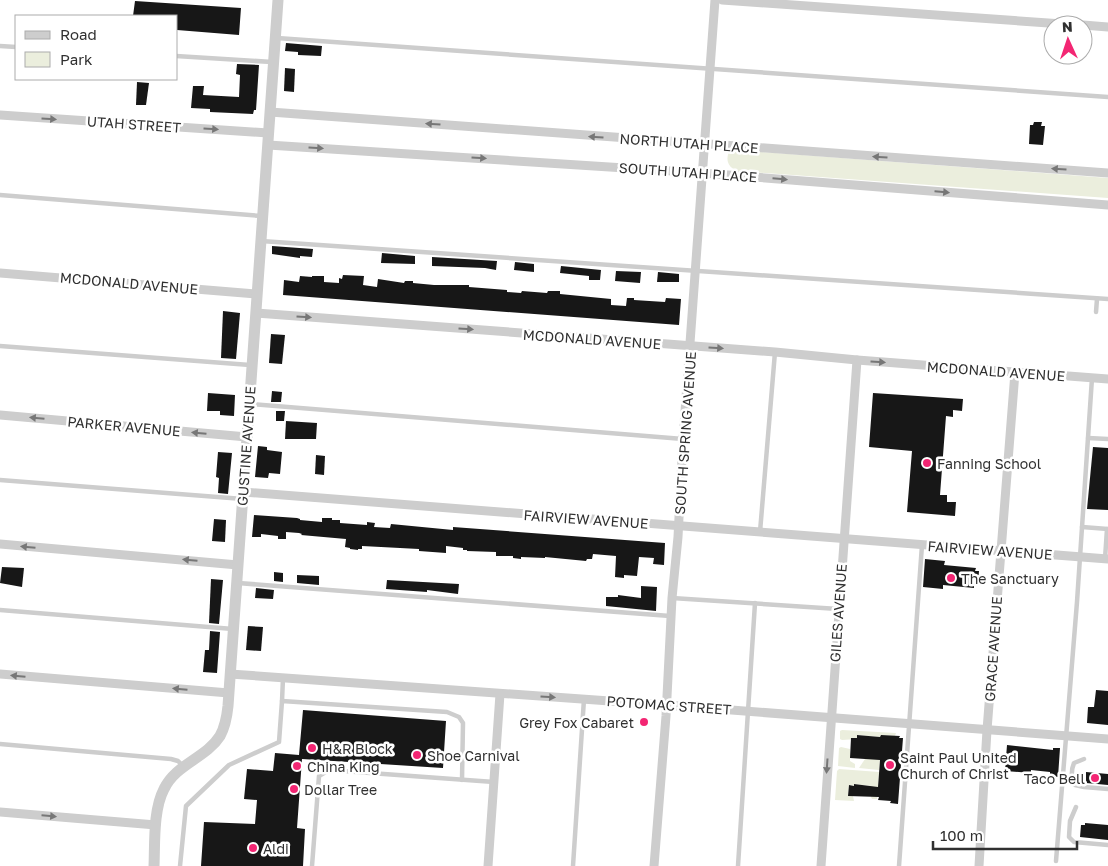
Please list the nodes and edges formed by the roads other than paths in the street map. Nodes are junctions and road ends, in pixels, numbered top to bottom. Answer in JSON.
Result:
{"nodes":[{"id":1,"x":278,"y":0,"type":"edge"},
{"id":2,"x":715,"y":0,"type":"edge"},
{"id":3,"x":722,"y":0,"type":"edge"},
{"id":4,"x":1043,"y":23,"type":"edge"},
{"id":5,"x":1093,"y":26,"type":"edge"},
{"id":6,"x":1108,"y":27,"type":"edge"},
{"id":7,"x":275,"y":38,"type":"junction"},
{"id":8,"x":0,"y":46,"type":"edge"},
{"id":9,"x":15,"y":47,"type":"edge"},
{"id":10,"x":178,"y":56,"type":"edge"},
{"id":11,"x":274,"y":62,"type":"junction"},
{"id":12,"x":710,"y":69,"type":"junction"},
{"id":13,"x":1108,"y":97,"type":"edge"},
{"id":14,"x":270,"y":112,"type":"junction"},
{"id":15,"x":0,"y":115,"type":"edge"},
{"id":16,"x":268,"y":139,"type":"junction"},
{"id":17,"x":705,"y":145,"type":"junction"},
{"id":18,"x":703,"y":173,"type":"junction"},
{"id":19,"x":1108,"y":173,"type":"edge"},
{"id":20,"x":0,"y":195,"type":"edge"},
{"id":21,"x":1108,"y":205,"type":"edge"},
{"id":22,"x":263,"y":216,"type":"junction"},
{"id":23,"x":261,"y":241,"type":"junction"},
{"id":24,"x":696,"y":271,"type":"junction"},
{"id":25,"x":0,"y":273,"type":"edge"},
{"id":26,"x":257,"y":294,"type":"junction"},
{"id":27,"x":1097,"y":299,"type":"junction"},
{"id":28,"x":1108,"y":299,"type":"edge"},
{"id":29,"x":1096,"y":312,"type":"dead end"},
{"id":30,"x":256,"y":313,"type":"junction"},
{"id":31,"x":0,"y":346,"type":"edge"},
{"id":32,"x":690,"y":346,"type":"junction"},
{"id":33,"x":775,"y":352,"type":"junction"},
{"id":34,"x":857,"y":360,"type":"junction"},
{"id":35,"x":252,"y":366,"type":"junction"},
{"id":36,"x":1015,"y":372,"type":"junction"},
{"id":37,"x":1092,"y":378,"type":"junction"},
{"id":38,"x":1108,"y":379,"type":"edge"},
{"id":39,"x":250,"y":404,"type":"junction"},
{"id":40,"x":0,"y":415,"type":"edge"},
{"id":41,"x":247,"y":437,"type":"junction"},
{"id":42,"x":1088,"y":438,"type":"junction"},
{"id":43,"x":683,"y":439,"type":"junction"},
{"id":44,"x":1108,"y":439,"type":"edge"},
{"id":45,"x":0,"y":480,"type":"edge"},
{"id":46,"x":243,"y":496,"type":"junction"},
{"id":47,"x":679,"y":526,"type":"junction"},
{"id":48,"x":1082,"y":527,"type":"junction"},
{"id":49,"x":1108,"y":529,"type":"edge"},
{"id":50,"x":760,"y":533,"type":"junction"},
{"id":51,"x":843,"y":539,"type":"junction"},
{"id":52,"x":0,"y":544,"type":"edge"},
{"id":53,"x":922,"y":545,"type":"junction"},
{"id":54,"x":1001,"y":552,"type":"junction"},
{"id":55,"x":1080,"y":557,"type":"junction"},
{"id":56,"x":1107,"y":559,"type":"edge"},
{"id":57,"x":238,"y":564,"type":"junction"},
{"id":58,"x":237,"y":583,"type":"junction"},
{"id":59,"x":672,"y":598,"type":"junction"},
{"id":60,"x":755,"y":604,"type":"junction"},
{"id":61,"x":838,"y":609,"type":"junction"},
{"id":62,"x":0,"y":610,"type":"edge"},
{"id":63,"x":670,"y":616,"type":"junction"},
{"id":64,"x":234,"y":629,"type":"junction"},
{"id":65,"x":0,"y":674,"type":"edge"},
{"id":66,"x":230,"y":674,"type":"junction"},
{"id":67,"x":284,"y":678,"type":"junction"},
{"id":68,"x":229,"y":693,"type":"junction"},
{"id":69,"x":500,"y":694,"type":"junction"},
{"id":70,"x":584,"y":699,"type":"junction"},
{"id":71,"x":282,"y":701,"type":"junction"},
{"id":72,"x":666,"y":705,"type":"junction"},
{"id":73,"x":748,"y":711,"type":"junction"},
{"id":74,"x":831,"y":717,"type":"junction"},
{"id":75,"x":908,"y":723,"type":"junction"},
{"id":76,"x":987,"y":730,"type":"junction"},
{"id":77,"x":1067,"y":736,"type":"junction"},
{"id":78,"x":1108,"y":739,"type":"edge"},
{"id":79,"x":0,"y":744,"type":"edge"},
{"id":80,"x":1084,"y":760,"type":"dead end"},
{"id":81,"x":183,"y":766,"type":"junction"},
{"id":82,"x":462,"y":780,"type":"junction"},
{"id":83,"x":494,"y":782,"type":"junction"},
{"id":84,"x":1108,"y":789,"type":"edge"},
{"id":85,"x":1076,"y":807,"type":"dead end"},
{"id":86,"x":0,"y":812,"type":"edge"},
{"id":87,"x":156,"y":825,"type":"junction"},
{"id":88,"x":1108,"y":845,"type":"edge"},
{"id":89,"x":1056,"y":861,"type":"dead end"},
{"id":90,"x":154,"y":866,"type":"edge"},
{"id":91,"x":180,"y":866,"type":"edge"},
{"id":92,"x":312,"y":866,"type":"edge"},
{"id":93,"x":488,"y":866,"type":"edge"},
{"id":94,"x":572,"y":866,"type":"edge"},
{"id":95,"x":654,"y":866,"type":"edge"},
{"id":96,"x":738,"y":866,"type":"edge"},
{"id":97,"x":820,"y":866,"type":"edge"},
{"id":98,"x":899,"y":866,"type":"edge"},
{"id":99,"x":978,"y":866,"type":"edge"}],
"edges":[{"from":1,"to":7,"type":"street","name":"GUSTINE AVENUE"},
{"from":2,"to":12,"type":"street","name":"SOUTH SPRING AVENUE"},
{"from":3,"to":4,"type":"street"},
{"from":5,"to":6,"type":"street"},
{"from":7,"to":11,"type":"street","name":"GUSTINE AVENUE"},
{"from":7,"to":12,"type":"lane"},
{"from":8,"to":9,"type":"lane"},
{"from":10,"to":11,"type":"lane"},
{"from":11,"to":14,"type":"street","name":"GUSTINE AVENUE"},
{"from":12,"to":13,"type":"lane"},
{"from":12,"to":17,"type":"street","name":"SOUTH SPRING AVENUE"},
{"from":14,"to":16,"type":"street","name":"GUSTINE AVENUE"},
{"from":17,"to":14,"type":"street","name":"NORTH UTAH PLACE","one_way":true},
{"from":15,"to":16,"type":"street","name":"UTAH STREET","one_way":true},
{"from":16,"to":18,"type":"street","name":"SOUTH UTAH PLACE","one_way":true},
{"from":16,"to":22,"type":"street","name":"GUSTINE AVENUE"},
{"from":17,"to":18,"type":"street","name":"SOUTH SPRING AVENUE"},
{"from":19,"to":17,"type":"street","name":"NORTH UTAH PLACE","one_way":true},
{"from":18,"to":21,"type":"street","name":"SOUTH UTAH PLACE","one_way":true},
{"from":18,"to":24,"type":"street","name":"SOUTH SPRING AVENUE"},
{"from":20,"to":22,"type":"lane"},
{"from":22,"to":23,"type":"street","name":"GUSTINE AVENUE"},
{"from":23,"to":24,"type":"lane"},
{"from":23,"to":26,"type":"street","name":"GUSTINE AVENUE"},
{"from":24,"to":27,"type":"lane"},
{"from":24,"to":32,"type":"street","name":"SOUTH SPRING AVENUE"},
{"from":25,"to":26,"type":"street","name":"MCDONALD AVENUE"},
{"from":26,"to":30,"type":"street","name":"GUSTINE AVENUE"},
{"from":27,"to":28,"type":"lane"},
{"from":27,"to":29,"type":"lane"},
{"from":30,"to":32,"type":"street","name":"MCDONALD AVENUE","one_way":true},
{"from":30,"to":35,"type":"street","name":"GUSTINE AVENUE"},
{"from":31,"to":35,"type":"lane"},
{"from":32,"to":33,"type":"street","name":"MCDONALD AVENUE","one_way":true},
{"from":32,"to":43,"type":"street","name":"SOUTH SPRING AVENUE"},
{"from":33,"to":34,"type":"street","name":"MCDONALD AVENUE"},
{"from":33,"to":50,"type":"lane"},
{"from":34,"to":36,"type":"street","name":"MCDONALD AVENUE","one_way":true},
{"from":34,"to":51,"type":"street","name":"GILES AVENUE"},
{"from":35,"to":39,"type":"street","name":"GUSTINE AVENUE"},
{"from":36,"to":37,"type":"street","name":"MCDONALD AVENUE"},
{"from":36,"to":54,"type":"street","name":"GRACE AVENUE"},
{"from":37,"to":38,"type":"street","name":"MCDONALD AVENUE"},
{"from":37,"to":42,"type":"lane"},
{"from":39,"to":41,"type":"street","name":"GUSTINE AVENUE"},
{"from":39,"to":43,"type":"lane"},
{"from":41,"to":40,"type":"street","name":"PARKER AVENUE","one_way":true},
{"from":41,"to":46,"type":"street","name":"GUSTINE AVENUE"},
{"from":42,"to":44,"type":"lane"},
{"from":42,"to":48,"type":"lane"},
{"from":43,"to":47,"type":"street","name":"SOUTH SPRING AVENUE"},
{"from":45,"to":46,"type":"lane"},
{"from":46,"to":47,"type":"street","name":"FAIRVIEW AVENUE"},
{"from":46,"to":57,"type":"street","name":"GUSTINE AVENUE"},
{"from":47,"to":50,"type":"street","name":"FAIRVIEW AVENUE"},
{"from":47,"to":59,"type":"street","name":"SOUTH SPRING AVENUE"},
{"from":48,"to":49,"type":"lane"},
{"from":48,"to":55,"type":"lane"},
{"from":49,"to":56,"type":"lane"},
{"from":50,"to":51,"type":"street","name":"FAIRVIEW AVENUE"},
{"from":51,"to":53,"type":"street","name":"FAIRVIEW AVENUE"},
{"from":51,"to":61,"type":"street","name":"GILES AVENUE"},
{"from":57,"to":52,"type":"street","one_way":true},
{"from":53,"to":54,"type":"street","name":"FAIRVIEW AVENUE"},
{"from":53,"to":75,"type":"lane"},
{"from":54,"to":55,"type":"street","name":"FAIRVIEW AVENUE"},
{"from":54,"to":76,"type":"street","name":"GRACE AVENUE"},
{"from":55,"to":56,"type":"street","name":"FAIRVIEW AVENUE"},
{"from":55,"to":77,"type":"lane"},
{"from":57,"to":58,"type":"street","name":"GUSTINE AVENUE"},
{"from":58,"to":63,"type":"lane"},
{"from":58,"to":64,"type":"street","name":"GUSTINE AVENUE"},
{"from":59,"to":60,"type":"lane"},
{"from":59,"to":63,"type":"street","name":"SOUTH SPRING AVENUE"},
{"from":60,"to":61,"type":"lane"},
{"from":60,"to":73,"type":"lane"},
{"from":61,"to":74,"type":"street","name":"GILES AVENUE"},
{"from":62,"to":64,"type":"lane"},
{"from":63,"to":72,"type":"street","name":"SOUTH SPRING AVENUE"},
{"from":64,"to":66,"type":"street","name":"GUSTINE AVENUE"},
{"from":68,"to":65,"type":"street","one_way":true},
{"from":66,"to":67,"type":"street","name":"POTOMAC STREET"},
{"from":66,"to":68,"type":"street","name":"GUSTINE AVENUE"},
{"from":67,"to":69,"type":"street","name":"POTOMAC STREET"},
{"from":67,"to":71,"type":"lane"},
{"from":68,"to":81,"type":"street","name":"GUSTINE AVENUE"},
{"from":69,"to":70,"type":"street","name":"POTOMAC STREET","one_way":true},
{"from":69,"to":83,"type":"street"},
{"from":70,"to":72,"type":"street","name":"POTOMAC STREET"},
{"from":70,"to":94,"type":"lane"},
{"from":71,"to":82,"type":"lane"},
{"from":71,"to":91,"type":"lane"},
{"from":72,"to":73,"type":"street","name":"POTOMAC STREET"},
{"from":72,"to":95,"type":"street","name":"SOUTH SPRING AVENUE"},
{"from":73,"to":74,"type":"street","name":"POTOMAC STREET"},
{"from":73,"to":96,"type":"lane"},
{"from":74,"to":75,"type":"street","name":"POTOMAC STREET"},
{"from":74,"to":97,"type":"street","name":"GILES AVENUE","one_way":true},
{"from":75,"to":76,"type":"street","name":"POTOMAC STREET"},
{"from":75,"to":98,"type":"lane"},
{"from":76,"to":77,"type":"street","name":"POTOMAC STREET"},
{"from":76,"to":99,"type":"street","name":"GRACE AVENUE"},
{"from":77,"to":78,"type":"street","name":"POTOMAC STREET"},
{"from":77,"to":89,"type":"lane"},
{"from":79,"to":81,"type":"lane"},
{"from":80,"to":84,"type":"lane"},
{"from":81,"to":87,"type":"street","name":"GUSTINE AVENUE"},
{"from":82,"to":83,"type":"lane"},
{"from":82,"to":92,"type":"lane"},
{"from":83,"to":93,"type":"street"},
{"from":85,"to":88,"type":"lane"},
{"from":86,"to":87,"type":"street","one_way":true},
{"from":87,"to":90,"type":"street","name":"GUSTINE AVENUE"}]}
